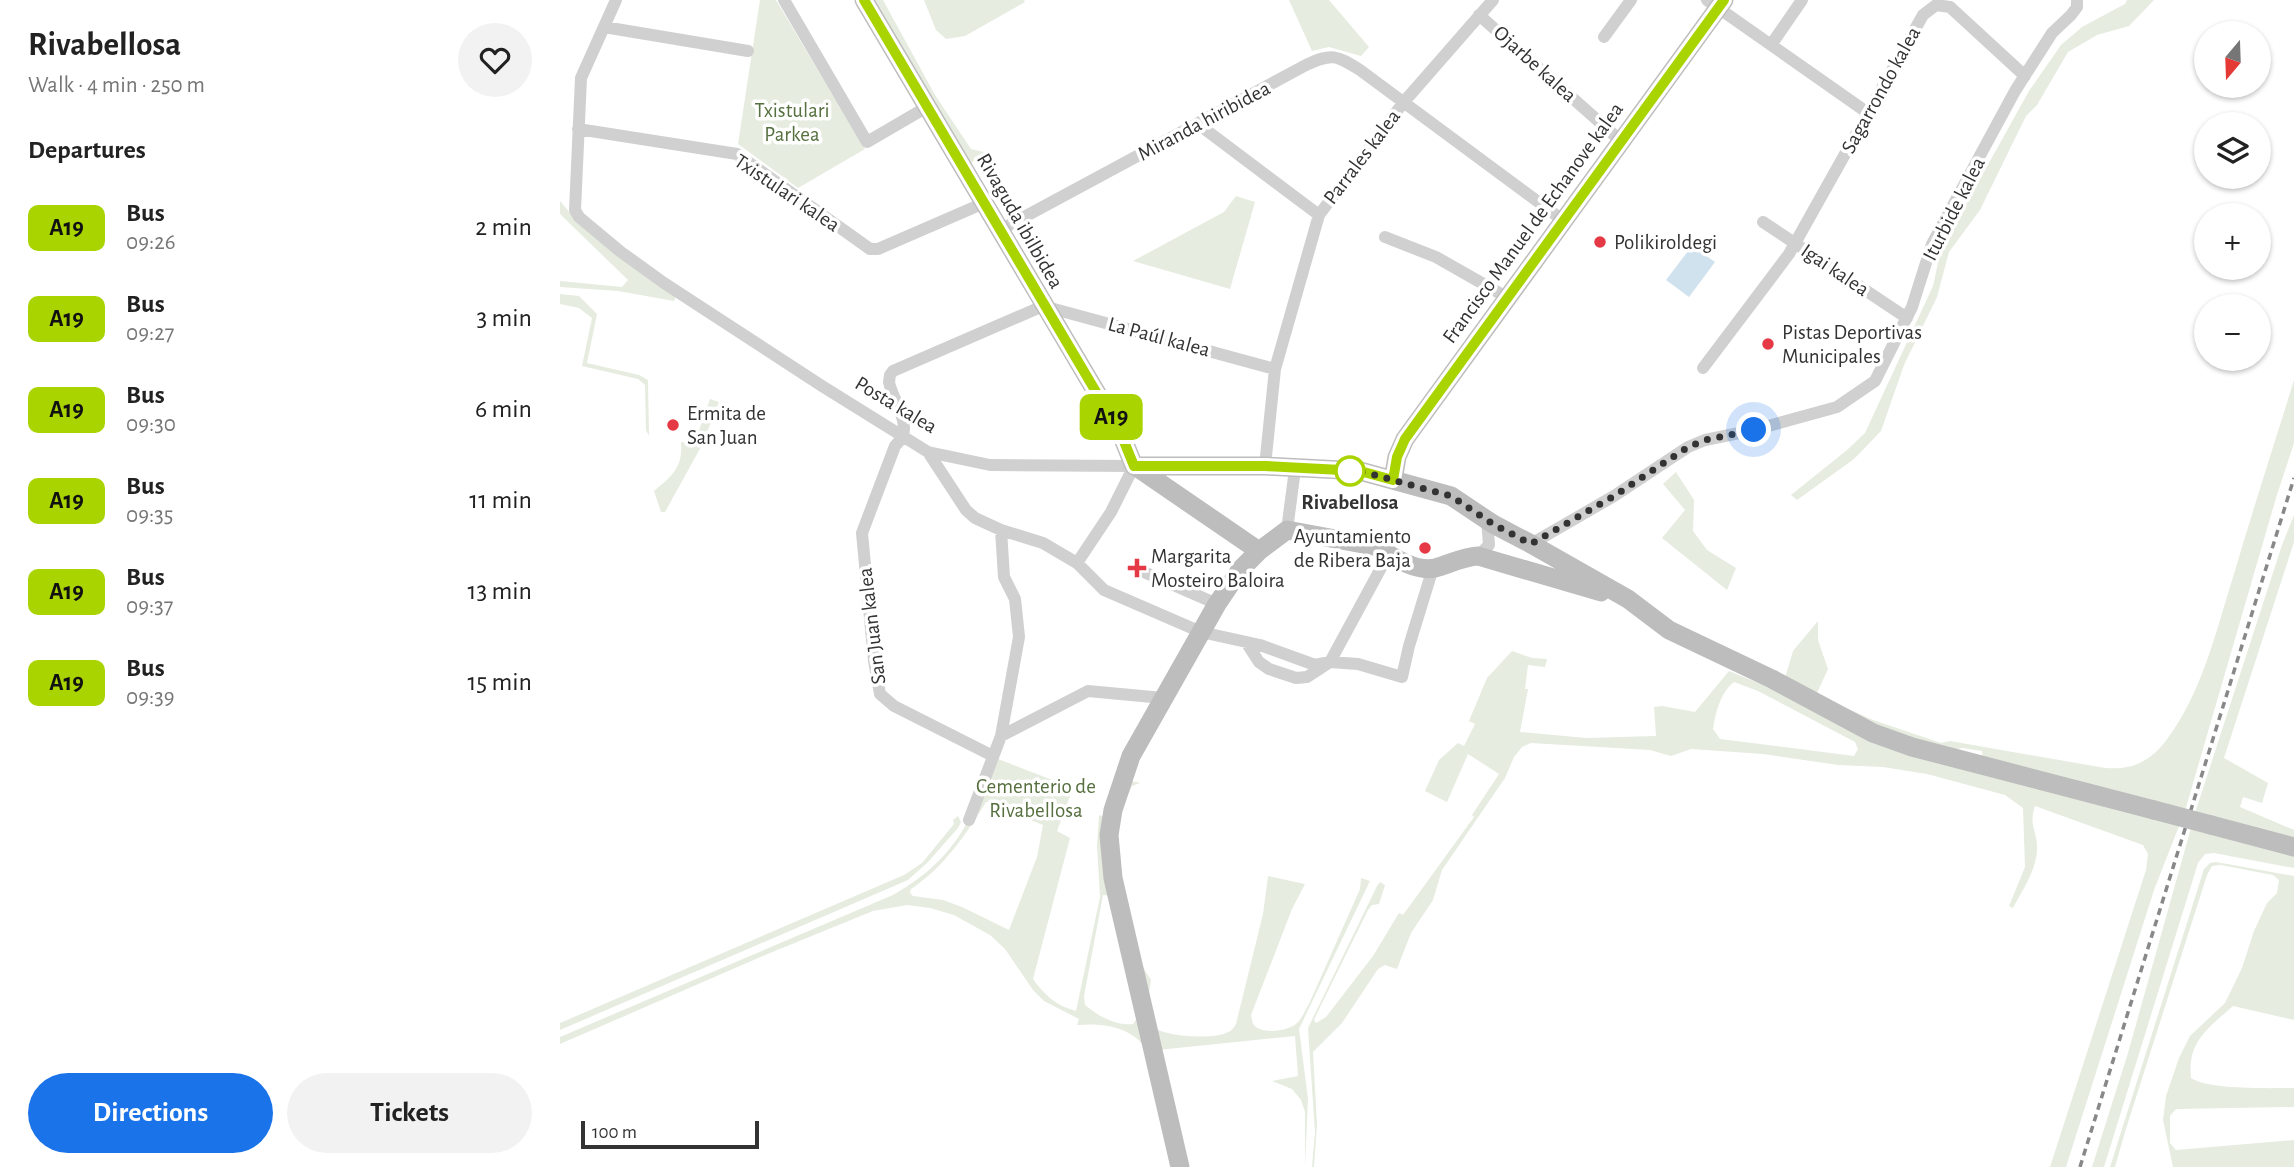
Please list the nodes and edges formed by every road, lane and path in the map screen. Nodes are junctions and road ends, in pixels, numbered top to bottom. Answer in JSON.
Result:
{"nodes":[{"id":1,"x":616,"y":0,"type":"edge"},
{"id":2,"x":784,"y":0,"type":"edge"},
{"id":3,"x":864,"y":0,"type":"edge"},
{"id":4,"x":1493,"y":0,"type":"edge"},
{"id":5,"x":1631,"y":0,"type":"edge"},
{"id":6,"x":1802,"y":0,"type":"edge"},
{"id":7,"x":1717,"y":3,"type":"edge"},
{"id":8,"x":2077,"y":4,"type":"edge"},
{"id":9,"x":1479,"y":15,"type":"junction"},
{"id":10,"x":604,"y":27,"type":"junction"},
{"id":11,"x":1604,"y":37,"type":"dead end"},
{"id":12,"x":1770,"y":44,"type":"junction"},
{"id":13,"x":748,"y":51,"type":"dead end"},
{"id":14,"x":2025,"y":76,"type":"junction"},
{"id":15,"x":1403,"y":103,"type":"junction"},
{"id":16,"x":927,"y":107,"type":"junction"},
{"id":17,"x":1868,"y":113,"type":"junction"},
{"id":18,"x":1198,"y":124,"type":"junction"},
{"id":19,"x":578,"y":129,"type":"junction"},
{"id":20,"x":1622,"y":142,"type":"junction"},
{"id":21,"x":984,"y":203,"type":"junction"},
{"id":22,"x":1319,"y":215,"type":"junction"},
{"id":23,"x":1564,"y":221,"type":"junction"},
{"id":24,"x":1763,"y":222,"type":"dead end"},
{"id":25,"x":1000,"y":230,"type":"junction"},
{"id":26,"x":1385,"y":237,"type":"dead end"},
{"id":27,"x":1794,"y":243,"type":"junction"},
{"id":28,"x":1508,"y":298,"type":"junction"},
{"id":29,"x":1043,"y":306,"type":"junction"},
{"id":30,"x":1907,"y":318,"type":"junction"},
{"id":31,"x":1703,"y":368,"type":"dead end"},
{"id":32,"x":1275,"y":369,"type":"junction"},
{"id":33,"x":902,"y":438,"type":"junction"},
{"id":34,"x":928,"y":452,"type":"junction"},
{"id":35,"x":949,"y":457,"type":"junction"},
{"id":36,"x":1134,"y":466,"type":"junction"},
{"id":37,"x":1265,"y":466,"type":"junction"},
{"id":38,"x":1295,"y":469,"type":"junction"},
{"id":39,"x":941,"y":472,"type":"junction"},
{"id":40,"x":1393,"y":480,"type":"junction"},
{"id":41,"x":1487,"y":520,"type":"junction"},
{"id":42,"x":1001,"y":530,"type":"junction"},
{"id":43,"x":1287,"y":530,"type":"junction"},
{"id":44,"x":1531,"y":544,"type":"junction"},
{"id":45,"x":1259,"y":551,"type":"junction"},
{"id":46,"x":1388,"y":555,"type":"junction"},
{"id":47,"x":1478,"y":556,"type":"junction"},
{"id":48,"x":1077,"y":563,"type":"junction"},
{"id":49,"x":1433,"y":568,"type":"junction"},
{"id":50,"x":1146,"y":573,"type":"dead end"},
{"id":51,"x":1628,"y":599,"type":"junction"},
{"id":52,"x":1217,"y":604,"type":"junction"},
{"id":53,"x":1201,"y":632,"type":"junction"},
{"id":54,"x":1246,"y":642,"type":"junction"},
{"id":55,"x":1330,"y":662,"type":"junction"},
{"id":56,"x":1163,"y":698,"type":"junction"},
{"id":57,"x":1001,"y":736,"type":"junction"},
{"id":58,"x":993,"y":756,"type":"junction"},
{"id":59,"x":969,"y":820,"type":"dead end"},
{"id":60,"x":2294,"y":848,"type":"edge"},
{"id":61,"x":1180,"y":1167,"type":"edge"}],
"edges":[{"from":1,"to":10,"type":"street"},
{"from":2,"to":16,"type":"street"},
{"from":3,"to":16,"type":"street","name":"Rivaguda ibilbidea"},
{"from":4,"to":9,"type":"street","name":"Parrales kalea"},
{"from":5,"to":11,"type":"street"},
{"from":6,"to":12,"type":"street"},
{"from":7,"to":12,"type":"street"},
{"from":7,"to":20,"type":"street","name":"Francisco Manuel de Echanove kalea"},
{"from":8,"to":14,"type":"street","name":"Iturbide kalea"},
{"from":9,"to":15,"type":"street","name":"Parrales kalea"},
{"from":9,"to":20,"type":"street","name":"Ojarbe kalea"},
{"from":10,"to":13,"type":"street"},
{"from":10,"to":19,"type":"street"},
{"from":12,"to":17,"type":"street"},
{"from":14,"to":17,"type":"street","name":"Sagarrondo kalea"},
{"from":14,"to":30,"type":"street","name":"Iturbide kalea"},
{"from":15,"to":18,"type":"street","name":"Miranda hiribidea"},
{"from":15,"to":22,"type":"street","name":"Parrales kalea"},
{"from":15,"to":23,"type":"street","name":"Miranda hiribidea"},
{"from":16,"to":21,"type":"street","name":"Rivaguda ibilbidea"},
{"from":17,"to":27,"type":"street","name":"Sagarrondo kalea"},
{"from":18,"to":22,"type":"street"},
{"from":18,"to":25,"type":"street","name":"Miranda hiribidea"},
{"from":19,"to":21,"type":"street","name":"Txistulari kalea"},
{"from":19,"to":33,"type":"street","name":"Posta kalea"},
{"from":20,"to":23,"type":"street","name":"Francisco Manuel de Echanove kalea"},
{"from":21,"to":25,"type":"street","name":"Rivaguda ibilbidea"},
{"from":22,"to":32,"type":"street","name":"Parrales kalea"},
{"from":23,"to":28,"type":"street","name":"Francisco Manuel de Echanove kalea"},
{"from":24,"to":27,"type":"street","name":"Igai kalea"},
{"from":25,"to":29,"type":"street","name":"Rivaguda ibilbidea"},
{"from":26,"to":28,"type":"street"},
{"from":27,"to":30,"type":"street","name":"Igai kalea"},
{"from":27,"to":31,"type":"street","name":"Sagarrondo kalea"},
{"from":28,"to":40,"type":"street","name":"Francisco Manuel de Echanove kalea"},
{"from":29,"to":32,"type":"street","name":"La Paúl kalea"},
{"from":29,"to":33,"type":"street"},
{"from":29,"to":36,"type":"street","name":"Rivaguda ibilbidea"},
{"from":30,"to":44,"type":"street","name":"Iturbide kalea"},
{"from":32,"to":37,"type":"street","name":"Parrales kalea"},
{"from":33,"to":34,"type":"street","name":"Posta kalea"},
{"from":33,"to":58,"type":"street","name":"San Juan kalea"},
{"from":34,"to":35,"type":"street","name":"Posta kalea"},
{"from":34,"to":39,"type":"street"},
{"from":35,"to":36,"type":"street","name":"Posta kalea"},
{"from":35,"to":39,"type":"street"},
{"from":36,"to":37,"type":"street","name":"Posta kalea"},
{"from":36,"to":45,"type":"street"},
{"from":36,"to":48,"type":"street"},
{"from":37,"to":38,"type":"street","name":"Posta kalea"},
{"from":38,"to":40,"type":"street","name":"Posta kalea"},
{"from":38,"to":43,"type":"street"},
{"from":39,"to":42,"type":"street"},
{"from":40,"to":41,"type":"street","name":"Posta kalea"},
{"from":41,"to":44,"type":"street","name":"Posta kalea"},
{"from":41,"to":47,"type":"street"},
{"from":42,"to":48,"type":"street"},
{"from":42,"to":57,"type":"street"},
{"from":43,"to":45,"type":"street"},
{"from":43,"to":46,"type":"street"},
{"from":44,"to":51,"type":"street","name":"Posta kalea"},
{"from":45,"to":52,"type":"street"},
{"from":46,"to":49,"type":"street"},
{"from":46,"to":55,"type":"street"},
{"from":47,"to":49,"type":"street"},
{"from":47,"to":51,"type":"street"},
{"from":48,"to":53,"type":"street"},
{"from":49,"to":55,"type":"street"},
{"from":50,"to":52,"type":"street"},
{"from":51,"to":60,"type":"street","bridge":true},
{"from":52,"to":53,"type":"street"},
{"from":53,"to":54,"type":"street"},
{"from":53,"to":56,"type":"street"},
{"from":54,"to":55,"type":"street"},
{"from":54,"to":55,"type":"street"},
{"from":56,"to":57,"type":"street"},
{"from":56,"to":61,"type":"street"},
{"from":57,"to":58,"type":"street"},
{"from":58,"to":59,"type":"street"}]}
